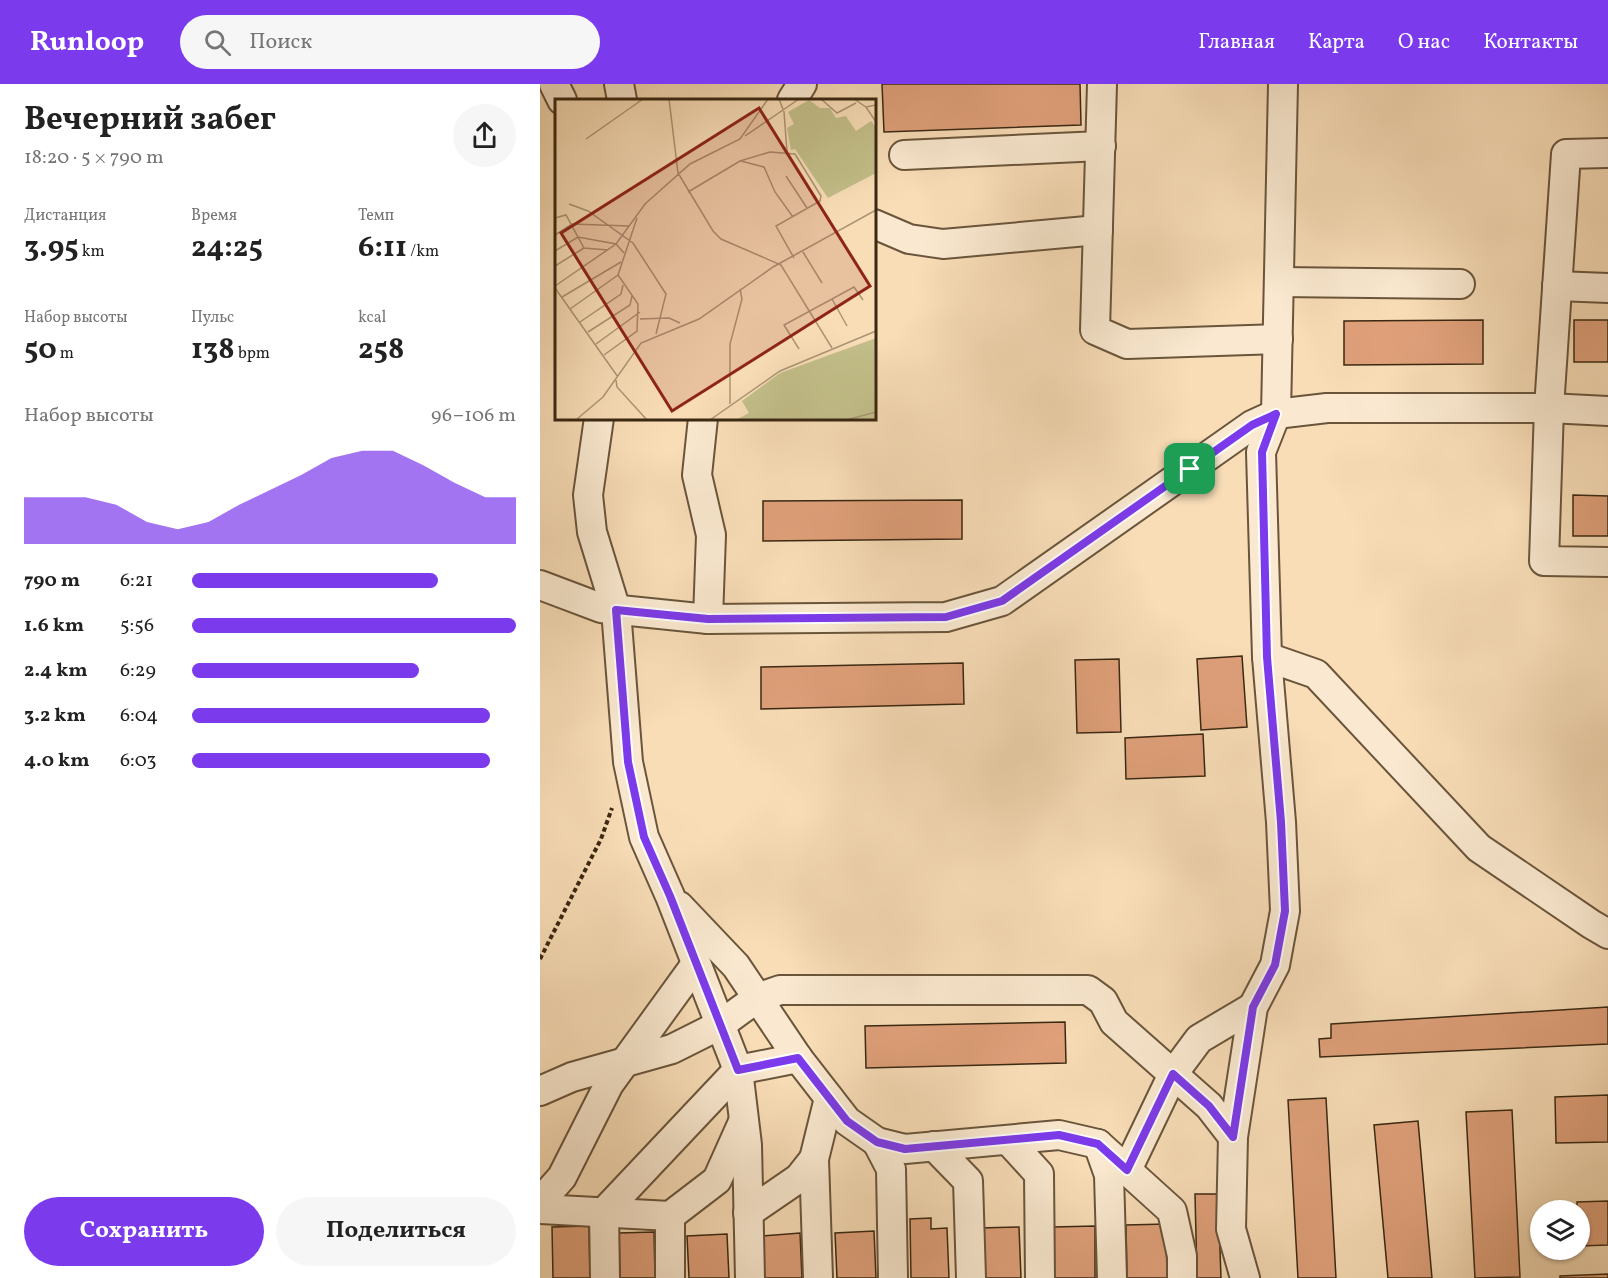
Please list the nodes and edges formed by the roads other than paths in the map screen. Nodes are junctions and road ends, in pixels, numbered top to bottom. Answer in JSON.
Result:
{"nodes":[{"id":1,"x":554,"y":84,"type":"edge"},
{"id":2,"x":620,"y":84,"type":"edge"},
{"id":3,"x":802,"y":84,"type":"edge"},
{"id":4,"x":1102,"y":84,"type":"edge"},
{"id":5,"x":1283,"y":84,"type":"edge"},
{"id":6,"x":562,"y":99,"type":"edge"},
{"id":7,"x":622,"y":99,"type":"edge"},
{"id":8,"x":793,"y":99,"type":"edge"},
{"id":9,"x":1101,"y":146,"type":"junction"},
{"id":10,"x":1608,"y":153,"type":"edge"},
{"id":11,"x":904,"y":155,"type":"dead end"},
{"id":12,"x":876,"y":225,"type":"edge"},
{"id":13,"x":1098,"y":230,"type":"junction"},
{"id":14,"x":1279,"y":282,"type":"junction"},
{"id":15,"x":1460,"y":284,"type":"dead end"},
{"id":16,"x":1557,"y":286,"type":"junction"},
{"id":17,"x":1608,"y":288,"type":"edge"},
{"id":18,"x":1278,"y":339,"type":"junction"},
{"id":19,"x":1549,"y":408,"type":"junction"},
{"id":20,"x":1608,"y":411,"type":"edge"},
{"id":21,"x":1276,"y":414,"type":"junction"},
{"id":22,"x":599,"y":420,"type":"edge"},
{"id":23,"x":703,"y":420,"type":"edge"},
{"id":24,"x":1608,"y":562,"type":"edge"},
{"id":25,"x":540,"y":585,"type":"edge"},
{"id":26,"x":616,"y":610,"type":"junction"},
{"id":27,"x":708,"y":619,"type":"junction"},
{"id":28,"x":1267,"y":657,"type":"junction"},
{"id":29,"x":670,"y":896,"type":"junction"},
{"id":30,"x":1608,"y":934,"type":"edge"},
{"id":31,"x":696,"y":964,"type":"junction"},
{"id":32,"x":757,"y":998,"type":"junction"},
{"id":33,"x":1253,"y":1007,"type":"junction"},
{"id":34,"x":720,"y":1025,"type":"junction"},
{"id":35,"x":798,"y":1058,"type":"junction"},
{"id":36,"x":626,"y":1061,"type":"junction"},
{"id":37,"x":738,"y":1070,"type":"junction"},
{"id":38,"x":1173,"y":1074,"type":"junction"},
{"id":39,"x":540,"y":1091,"type":"edge"},
{"id":40,"x":829,"y":1098,"type":"junction"},
{"id":41,"x":744,"y":1121,"type":"junction"},
{"id":42,"x":1233,"y":1137,"type":"junction"},
{"id":43,"x":1008,"y":1140,"type":"junction"},
{"id":44,"x":877,"y":1142,"type":"junction"},
{"id":45,"x":1098,"y":1144,"type":"junction"},
{"id":46,"x":934,"y":1146,"type":"junction"},
{"id":47,"x":814,"y":1159,"type":"junction"},
{"id":48,"x":1127,"y":1170,"type":"junction"},
{"id":49,"x":540,"y":1202,"type":"edge"},
{"id":50,"x":540,"y":1209,"type":"edge"},
{"id":51,"x":604,"y":1212,"type":"junction"},
{"id":52,"x":748,"y":1213,"type":"junction"},
{"id":53,"x":670,"y":1216,"type":"junction"},
{"id":54,"x":605,"y":1278,"type":"edge"},
{"id":55,"x":670,"y":1278,"type":"edge"},
{"id":56,"x":750,"y":1278,"type":"edge"},
{"id":57,"x":818,"y":1278,"type":"edge"},
{"id":58,"x":893,"y":1278,"type":"edge"},
{"id":59,"x":971,"y":1278,"type":"edge"},
{"id":60,"x":1040,"y":1278,"type":"edge"},
{"id":61,"x":1112,"y":1278,"type":"edge"},
{"id":62,"x":1182,"y":1278,"type":"edge"},
{"id":63,"x":1245,"y":1278,"type":"edge"}],
"edges":[{"from":1,"to":6,"type":"street"},
{"from":2,"to":7,"type":"street"},
{"from":3,"to":8,"type":"street"},
{"from":4,"to":9,"type":"street"},
{"from":5,"to":14,"type":"street"},
{"from":9,"to":11,"type":"street"},
{"from":9,"to":13,"type":"street"},
{"from":10,"to":16,"type":"street"},
{"from":12,"to":13,"type":"street"},
{"from":13,"to":18,"type":"street"},
{"from":14,"to":15,"type":"street"},
{"from":14,"to":18,"type":"street"},
{"from":16,"to":17,"type":"street"},
{"from":16,"to":19,"type":"street"},
{"from":18,"to":21,"type":"street"},
{"from":19,"to":20,"type":"street"},
{"from":19,"to":21,"type":"street"},
{"from":19,"to":24,"type":"street"},
{"from":21,"to":27,"type":"street"},
{"from":21,"to":28,"type":"street"},
{"from":22,"to":26,"type":"street"},
{"from":23,"to":27,"type":"street"},
{"from":25,"to":26,"type":"street"},
{"from":26,"to":27,"type":"street"},
{"from":26,"to":29,"type":"street"},
{"from":28,"to":30,"type":"street"},
{"from":28,"to":33,"type":"street"},
{"from":29,"to":31,"type":"street"},
{"from":29,"to":32,"type":"street"},
{"from":31,"to":34,"type":"street"},
{"from":31,"to":36,"type":"street"},
{"from":32,"to":34,"type":"street"},
{"from":32,"to":35,"type":"street"},
{"from":32,"to":38,"type":"street"},
{"from":33,"to":38,"type":"street"},
{"from":33,"to":42,"type":"street"},
{"from":34,"to":36,"type":"street"},
{"from":34,"to":37,"type":"street"},
{"from":35,"to":37,"type":"street"},
{"from":35,"to":40,"type":"street"},
{"from":36,"to":39,"type":"street"},
{"from":36,"to":49,"type":"street"},
{"from":37,"to":41,"type":"street"},
{"from":37,"to":51,"type":"street"},
{"from":38,"to":42,"type":"street"},
{"from":38,"to":48,"type":"street"},
{"from":40,"to":44,"type":"street"},
{"from":40,"to":47,"type":"street"},
{"from":41,"to":52,"type":"street"},
{"from":41,"to":53,"type":"street"},
{"from":42,"to":63,"type":"street"},
{"from":43,"to":45,"type":"street"},
{"from":43,"to":46,"type":"street"},
{"from":43,"to":60,"type":"street"},
{"from":44,"to":46,"type":"street"},
{"from":44,"to":58,"type":"street"},
{"from":45,"to":48,"type":"street"},
{"from":45,"to":61,"type":"street"},
{"from":46,"to":59,"type":"street"},
{"from":47,"to":52,"type":"street"},
{"from":47,"to":57,"type":"street"},
{"from":48,"to":62,"type":"street"},
{"from":50,"to":51,"type":"street"},
{"from":51,"to":53,"type":"street"},
{"from":51,"to":54,"type":"street"},
{"from":52,"to":56,"type":"street"},
{"from":53,"to":55,"type":"street"}]}
